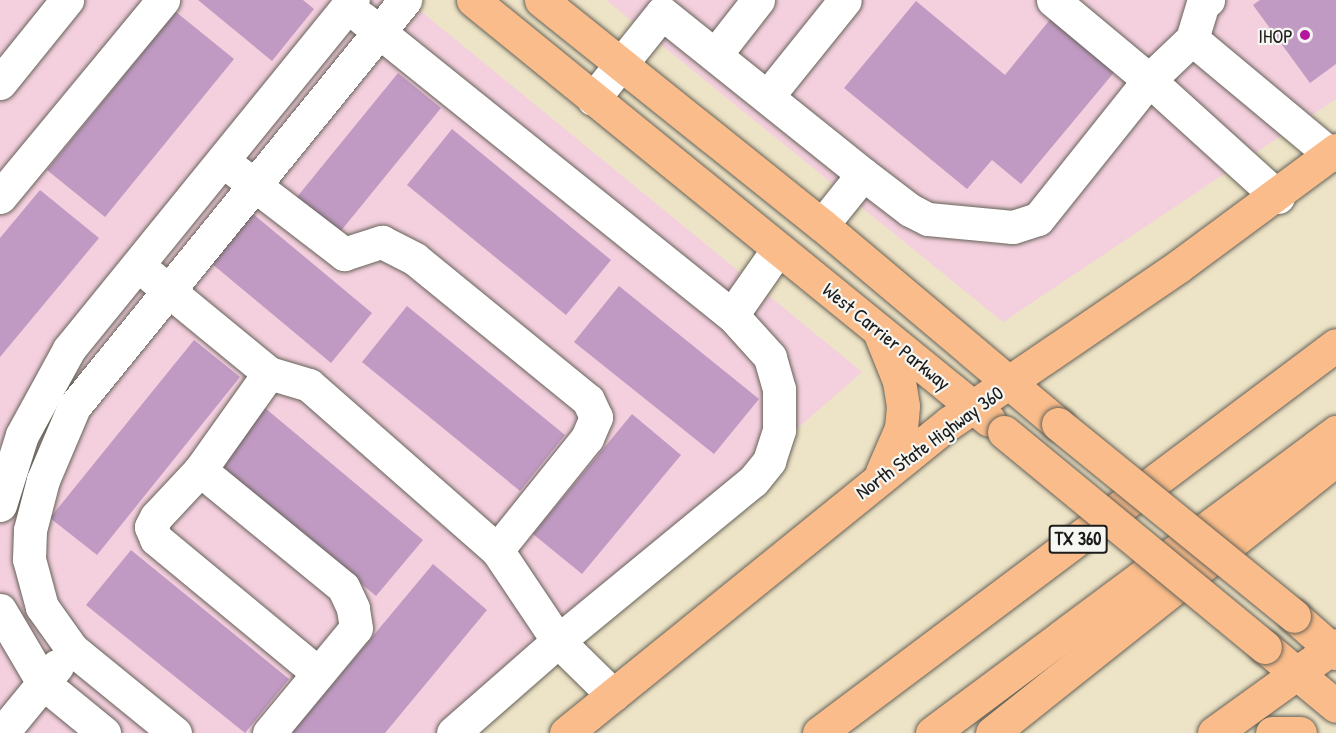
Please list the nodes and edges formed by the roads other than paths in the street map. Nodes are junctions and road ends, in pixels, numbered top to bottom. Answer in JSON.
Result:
{"nodes":[{"id":1,"x":67,"y":0,"type":"edge"},
{"id":2,"x":163,"y":0,"type":"edge"},
{"id":3,"x":405,"y":0,"type":"edge"},
{"id":4,"x":473,"y":0,"type":"edge"},
{"id":5,"x":541,"y":0,"type":"edge"},
{"id":6,"x":758,"y":0,"type":"edge"},
{"id":7,"x":845,"y":0,"type":"edge"},
{"id":8,"x":1053,"y":0,"type":"edge"},
{"id":9,"x":1208,"y":0,"type":"edge"},
{"id":10,"x":347,"y":2,"type":"edge"},
{"id":11,"x":668,"y":7,"type":"edge"},
{"id":12,"x":380,"y":32,"type":"junction"},
{"id":13,"x":1192,"y":39,"type":"junction"},
{"id":14,"x":715,"y":55,"type":"junction"},
{"id":15,"x":621,"y":64,"type":"junction"},
{"id":16,"x":1149,"y":80,"type":"junction"},
{"id":17,"x":0,"y":83,"type":"edge"},
{"id":18,"x":767,"y":97,"type":"junction"},
{"id":19,"x":593,"y":99,"type":"junction"},
{"id":20,"x":1334,"y":153,"type":"edge"},
{"id":21,"x":223,"y":161,"type":"junction"},
{"id":22,"x":863,"y":174,"type":"junction"},
{"id":23,"x":254,"y":186,"type":"junction"},
{"id":24,"x":1278,"y":196,"type":"junction"},
{"id":25,"x":0,"y":197,"type":"edge"},
{"id":26,"x":822,"y":225,"type":"junction"},
{"id":27,"x":778,"y":249,"type":"junction"},
{"id":28,"x":137,"y":265,"type":"junction"},
{"id":29,"x":169,"y":291,"type":"junction"},
{"id":30,"x":732,"y":315,"type":"junction"},
{"id":31,"x":878,"y":329,"type":"junction"},
{"id":32,"x":1336,"y":345,"type":"edge"},
{"id":33,"x":269,"y":373,"type":"junction"},
{"id":34,"x":1011,"y":382,"type":"junction"},
{"id":35,"x":972,"y":405,"type":"junction"},
{"id":36,"x":1336,"y":432,"type":"edge"},
{"id":37,"x":1336,"y":459,"type":"edge"},
{"id":38,"x":200,"y":470,"type":"junction"},
{"id":39,"x":881,"y":475,"type":"junction"},
{"id":40,"x":1,"y":495,"type":"edge"},
{"id":41,"x":498,"y":550,"type":"junction"},
{"id":42,"x":34,"y":580,"type":"junction"},
{"id":43,"x":0,"y":591,"type":"edge"},
{"id":44,"x":0,"y":610,"type":"edge"},
{"id":45,"x":558,"y":641,"type":"junction"},
{"id":46,"x":72,"y":649,"type":"junction"},
{"id":47,"x":1334,"y":649,"type":"edge"},
{"id":48,"x":318,"y":673,"type":"junction"},
{"id":49,"x":1300,"y":674,"type":"junction"},
{"id":50,"x":43,"y":683,"type":"junction"},
{"id":51,"x":613,"y":695,"type":"junction"},
{"id":52,"x":1336,"y":706,"type":"edge"},
{"id":53,"x":2,"y":733,"type":"edge"},
{"id":54,"x":104,"y":733,"type":"edge"},
{"id":55,"x":175,"y":733,"type":"edge"},
{"id":56,"x":269,"y":733,"type":"edge"},
{"id":57,"x":453,"y":733,"type":"edge"},
{"id":58,"x":566,"y":733,"type":"edge"},
{"id":59,"x":819,"y":733,"type":"edge"},
{"id":60,"x":932,"y":733,"type":"edge"},
{"id":61,"x":992,"y":733,"type":"edge"},
{"id":62,"x":1214,"y":733,"type":"edge"},
{"id":63,"x":1272,"y":733,"type":"edge"},
{"id":64,"x":1300,"y":733,"type":"edge"}],
"edges":[{"from":1,"to":17,"type":"lane"},
{"from":2,"to":25,"type":"lane"},
{"from":3,"to":12,"type":"lane"},
{"from":4,"to":19,"type":"main road","name":"West Carrier Parkway"},
{"from":5,"to":15,"type":"main road"},
{"from":6,"to":14,"type":"lane"},
{"from":7,"to":18,"type":"lane"},
{"from":8,"to":16,"type":"lane"},
{"from":9,"to":13,"type":"lane"},
{"from":10,"to":12,"type":"lane"},
{"from":10,"to":21,"type":"lane"},
{"from":11,"to":14,"type":"lane"},
{"from":11,"to":15,"type":"lane"},
{"from":12,"to":23,"type":"lane"},
{"from":12,"to":30,"type":"lane"},
{"from":13,"to":16,"type":"lane"},
{"from":13,"to":20,"type":"lane"},
{"from":14,"to":18,"type":"lane"},
{"from":15,"to":19,"type":"lane"},
{"from":15,"to":26,"type":"main road"},
{"from":16,"to":22,"type":"lane"},
{"from":16,"to":24,"type":"lane"},
{"from":18,"to":22,"type":"lane"},
{"from":19,"to":27,"type":"main road","name":"West Carrier Parkway"},
{"from":20,"to":24,"type":"main road","name":"North State Highway 360"},
{"from":21,"to":23,"type":"lane"},
{"from":21,"to":28,"type":"lane"},
{"from":22,"to":26,"type":"lane"},
{"from":23,"to":29,"type":"lane"},
{"from":23,"to":41,"type":"lane"},
{"from":24,"to":34,"type":"main road","name":"North State Highway 360"},
{"from":26,"to":34,"type":"main road"},
{"from":27,"to":30,"type":"lane"},
{"from":27,"to":31,"type":"main road","name":"West Carrier Parkway"},
{"from":28,"to":29,"type":"lane"},
{"from":28,"to":40,"type":"lane"},
{"from":29,"to":33,"type":"lane"},
{"from":29,"to":42,"type":"lane"},
{"from":30,"to":45,"type":"lane"},
{"from":31,"to":35,"type":"main road","name":"West Carrier Parkway"},
{"from":31,"to":39,"type":"main road"},
{"from":32,"to":59,"type":"main road","number":"TX 360"},
{"from":33,"to":38,"type":"lane"},
{"from":33,"to":41,"type":"lane"},
{"from":34,"to":35,"type":"main road","name":"North State Highway 360"},
{"from":34,"to":47,"type":"main road","bridge":true},
{"from":35,"to":39,"type":"main road","name":"North State Highway 360"},
{"from":35,"to":49,"type":"main road","name":"West Carrier Parkway","bridge":true},
{"from":36,"to":60,"type":"main road"},
{"from":37,"to":61,"type":"main road"},
{"from":38,"to":48,"type":"lane"},
{"from":38,"to":48,"type":"lane"},
{"from":39,"to":51,"type":"main road","name":"North State Highway 360"},
{"from":41,"to":45,"type":"lane"},
{"from":42,"to":43,"type":"lane"},
{"from":42,"to":46,"type":"lane"},
{"from":44,"to":50,"type":"lane"},
{"from":45,"to":51,"type":"lane"},
{"from":45,"to":57,"type":"lane"},
{"from":46,"to":50,"type":"lane"},
{"from":46,"to":55,"type":"lane"},
{"from":47,"to":49,"type":"main road"},
{"from":48,"to":56,"type":"lane"},
{"from":49,"to":52,"type":"main road","name":"West Carrier Parkway"},
{"from":49,"to":62,"type":"main road"},
{"from":50,"to":53,"type":"lane"},
{"from":50,"to":54,"type":"lane"},
{"from":51,"to":58,"type":"main road","name":"North State Highway 360"},
{"from":63,"to":64,"type":"main road"}]}
